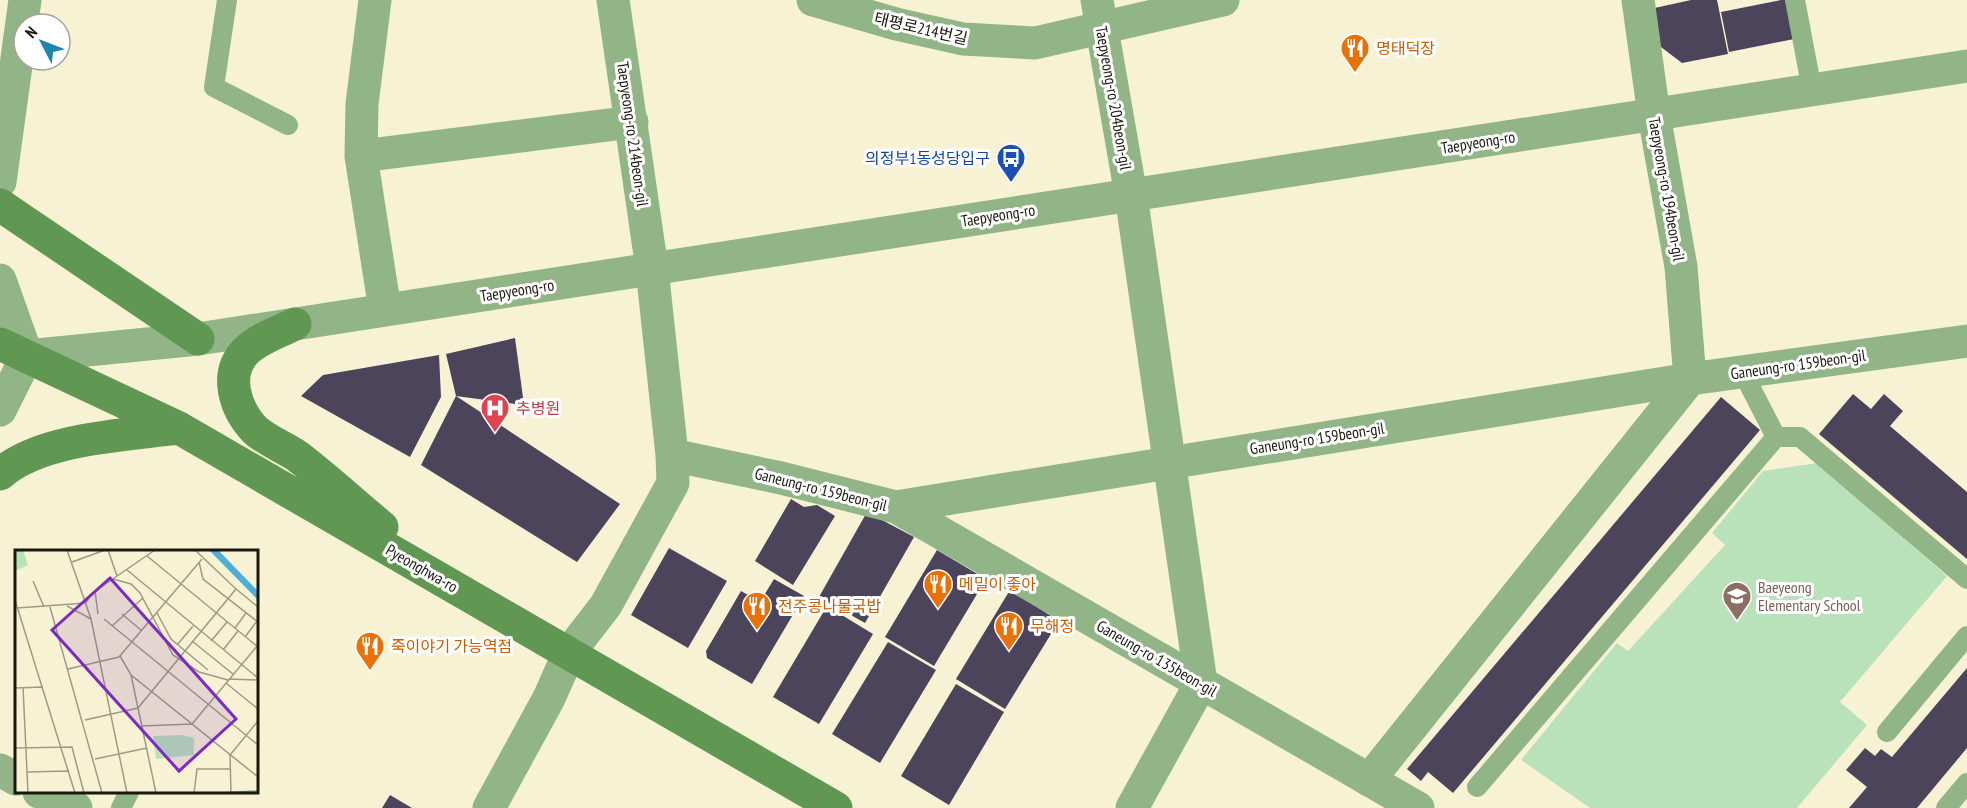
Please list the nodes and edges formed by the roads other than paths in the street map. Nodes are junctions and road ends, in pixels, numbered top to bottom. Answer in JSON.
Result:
{"nodes":[{"id":1,"x":25,"y":0,"type":"edge"},
{"id":2,"x":227,"y":0,"type":"edge"},
{"id":3,"x":375,"y":0,"type":"edge"},
{"id":4,"x":613,"y":0,"type":"edge"},
{"id":5,"x":813,"y":0,"type":"edge"},
{"id":6,"x":1223,"y":0,"type":"edge"},
{"id":7,"x":1638,"y":0,"type":"edge"},
{"id":8,"x":1795,"y":0,"type":"edge"},
{"id":9,"x":1099,"y":14,"type":"edge"},
{"id":10,"x":1967,"y":66,"type":"edge"},
{"id":11,"x":1812,"y":90,"type":"junction"},
{"id":12,"x":1654,"y":115,"type":"junction"},
{"id":13,"x":632,"y":122,"type":"junction"},
{"id":14,"x":288,"y":125,"type":"dead end"},
{"id":15,"x":361,"y":156,"type":"junction"},
{"id":16,"x":0,"y":182,"type":"edge"},
{"id":17,"x":1131,"y":195,"type":"junction"},
{"id":18,"x":0,"y":205,"type":"edge"},
{"id":19,"x":652,"y":269,"type":"junction"},
{"id":20,"x":0,"y":280,"type":"edge"},
{"id":21,"x":385,"y":310,"type":"junction"},
{"id":22,"x":295,"y":324,"type":"junction"},
{"id":23,"x":198,"y":339,"type":"junction"},
{"id":24,"x":1967,"y":341,"type":"edge"},
{"id":25,"x":14,"y":350,"type":"edge"},
{"id":26,"x":1742,"y":371,"type":"junction"},
{"id":27,"x":1690,"y":379,"type":"junction"},
{"id":28,"x":0,"y":410,"type":"edge"},
{"id":29,"x":179,"y":428,"type":"junction"},
{"id":30,"x":1776,"y":437,"type":"junction"},
{"id":31,"x":672,"y":455,"type":"junction"},
{"id":32,"x":1171,"y":462,"type":"junction"},
{"id":33,"x":0,"y":474,"type":"edge"},
{"id":34,"x":896,"y":507,"type":"junction"},
{"id":35,"x":1967,"y":579,"type":"edge"},
{"id":36,"x":452,"y":586,"type":"junction"},
{"id":37,"x":1967,"y":636,"type":"edge"},
{"id":38,"x":569,"y":653,"type":"junction"},
{"id":39,"x":1201,"y":683,"type":"junction"},
{"id":40,"x":1887,"y":732,"type":"dead end"},
{"id":41,"x":0,"y":770,"type":"edge"},
{"id":42,"x":15,"y":778,"type":"edge"},
{"id":43,"x":1369,"y":780,"type":"junction"},
{"id":44,"x":1967,"y":783,"type":"edge"},
{"id":45,"x":1477,"y":787,"type":"dead end"},
{"id":46,"x":41,"y":793,"type":"edge"},
{"id":47,"x":128,"y":793,"type":"edge"},
{"id":48,"x":76,"y":808,"type":"edge"},
{"id":49,"x":121,"y":808,"type":"edge"},
{"id":50,"x":489,"y":808,"type":"edge"},
{"id":51,"x":836,"y":808,"type":"edge"},
{"id":52,"x":1132,"y":808,"type":"edge"},
{"id":53,"x":1418,"y":808,"type":"edge"},
{"id":54,"x":1946,"y":808,"type":"edge"}],
"edges":[{"from":1,"to":16,"type":"street"},
{"from":2,"to":14,"type":"lane"},
{"from":3,"to":15,"type":"street"},
{"from":4,"to":13,"type":"street","name":"Taepyeong-ro 214beon-gil"},
{"from":5,"to":9,"type":"street","name":"태평로214번길"},
{"from":6,"to":9,"type":"street","name":"태평로214번길"},
{"from":7,"to":12,"type":"street","name":"Taepyeong-ro 194beon-gil"},
{"from":8,"to":11,"type":"lane"},
{"from":9,"to":17,"type":"street","name":"Taepyeong-ro 204beon-gil"},
{"from":10,"to":11,"type":"street","name":"Taepyeong-ro"},
{"from":11,"to":12,"type":"street","name":"Taepyeong-ro"},
{"from":12,"to":17,"type":"street","name":"Taepyeong-ro"},
{"from":12,"to":27,"type":"street","name":"Taepyeong-ro 194beon-gil"},
{"from":13,"to":15,"type":"street"},
{"from":13,"to":19,"type":"street","name":"Taepyeong-ro 214beon-gil"},
{"from":15,"to":21,"type":"street"},
{"from":17,"to":19,"type":"street","name":"Taepyeong-ro"},
{"from":17,"to":32,"type":"street","name":"Taepyeong-ro 204beon-gil"},
{"from":18,"to":23,"type":"main road"},
{"from":19,"to":21,"type":"street","name":"Taepyeong-ro"},
{"from":19,"to":31,"type":"street","name":"Taepyeong-ro 214beon-gil"},
{"from":20,"to":25,"type":"street"},
{"from":21,"to":22,"type":"street","name":"Taepyeong-ro"},
{"from":22,"to":23,"type":"street","name":"Taepyeong-ro"},
{"from":22,"to":36,"type":"main road"},
{"from":23,"to":25,"type":"street","name":"Taepyeong-ro"},
{"from":24,"to":26,"type":"street","name":"Ganeung-ro 159beon-gil"},
{"from":25,"to":28,"type":"street"},
{"from":25,"to":29,"type":"main road","name":"Pyeonghwa-ro"},
{"from":26,"to":27,"type":"street","name":"Ganeung-ro 159beon-gil"},
{"from":26,"to":30,"type":"lane"},
{"from":27,"to":32,"type":"street","name":"Ganeung-ro 159beon-gil"},
{"from":27,"to":43,"type":"street"},
{"from":29,"to":33,"type":"main road"},
{"from":29,"to":36,"type":"main road","name":"Pyeonghwa-ro"},
{"from":30,"to":35,"type":"lane"},
{"from":30,"to":45,"type":"lane"},
{"from":31,"to":34,"type":"street","name":"Ganeung-ro 159beon-gil"},
{"from":31,"to":38,"type":"street","name":"Taepyeong-ro 214beon-gil"},
{"from":32,"to":34,"type":"street","name":"Ganeung-ro 159beon-gil"},
{"from":32,"to":39,"type":"street","name":"Taepyeong-ro 204beon-gil"},
{"from":34,"to":39,"type":"street","name":"Ganeung-ro 135beon-gil"},
{"from":36,"to":38,"type":"main road","name":"Pyeonghwa-ro"},
{"from":37,"to":40,"type":"lane"},
{"from":38,"to":50,"type":"street","name":"Taepyeong-ro 214beon-gil"},
{"from":38,"to":51,"type":"main road","name":"Pyeonghwa-ro"},
{"from":39,"to":43,"type":"street","name":"Ganeung-ro 135beon-gil"},
{"from":39,"to":52,"type":"street"},
{"from":41,"to":42,"type":"street"},
{"from":43,"to":53,"type":"street","name":"Ganeung-ro 135beon-gil"},
{"from":44,"to":54,"type":"lane"},
{"from":46,"to":48,"type":"street"},
{"from":47,"to":49,"type":"lane"}]}
